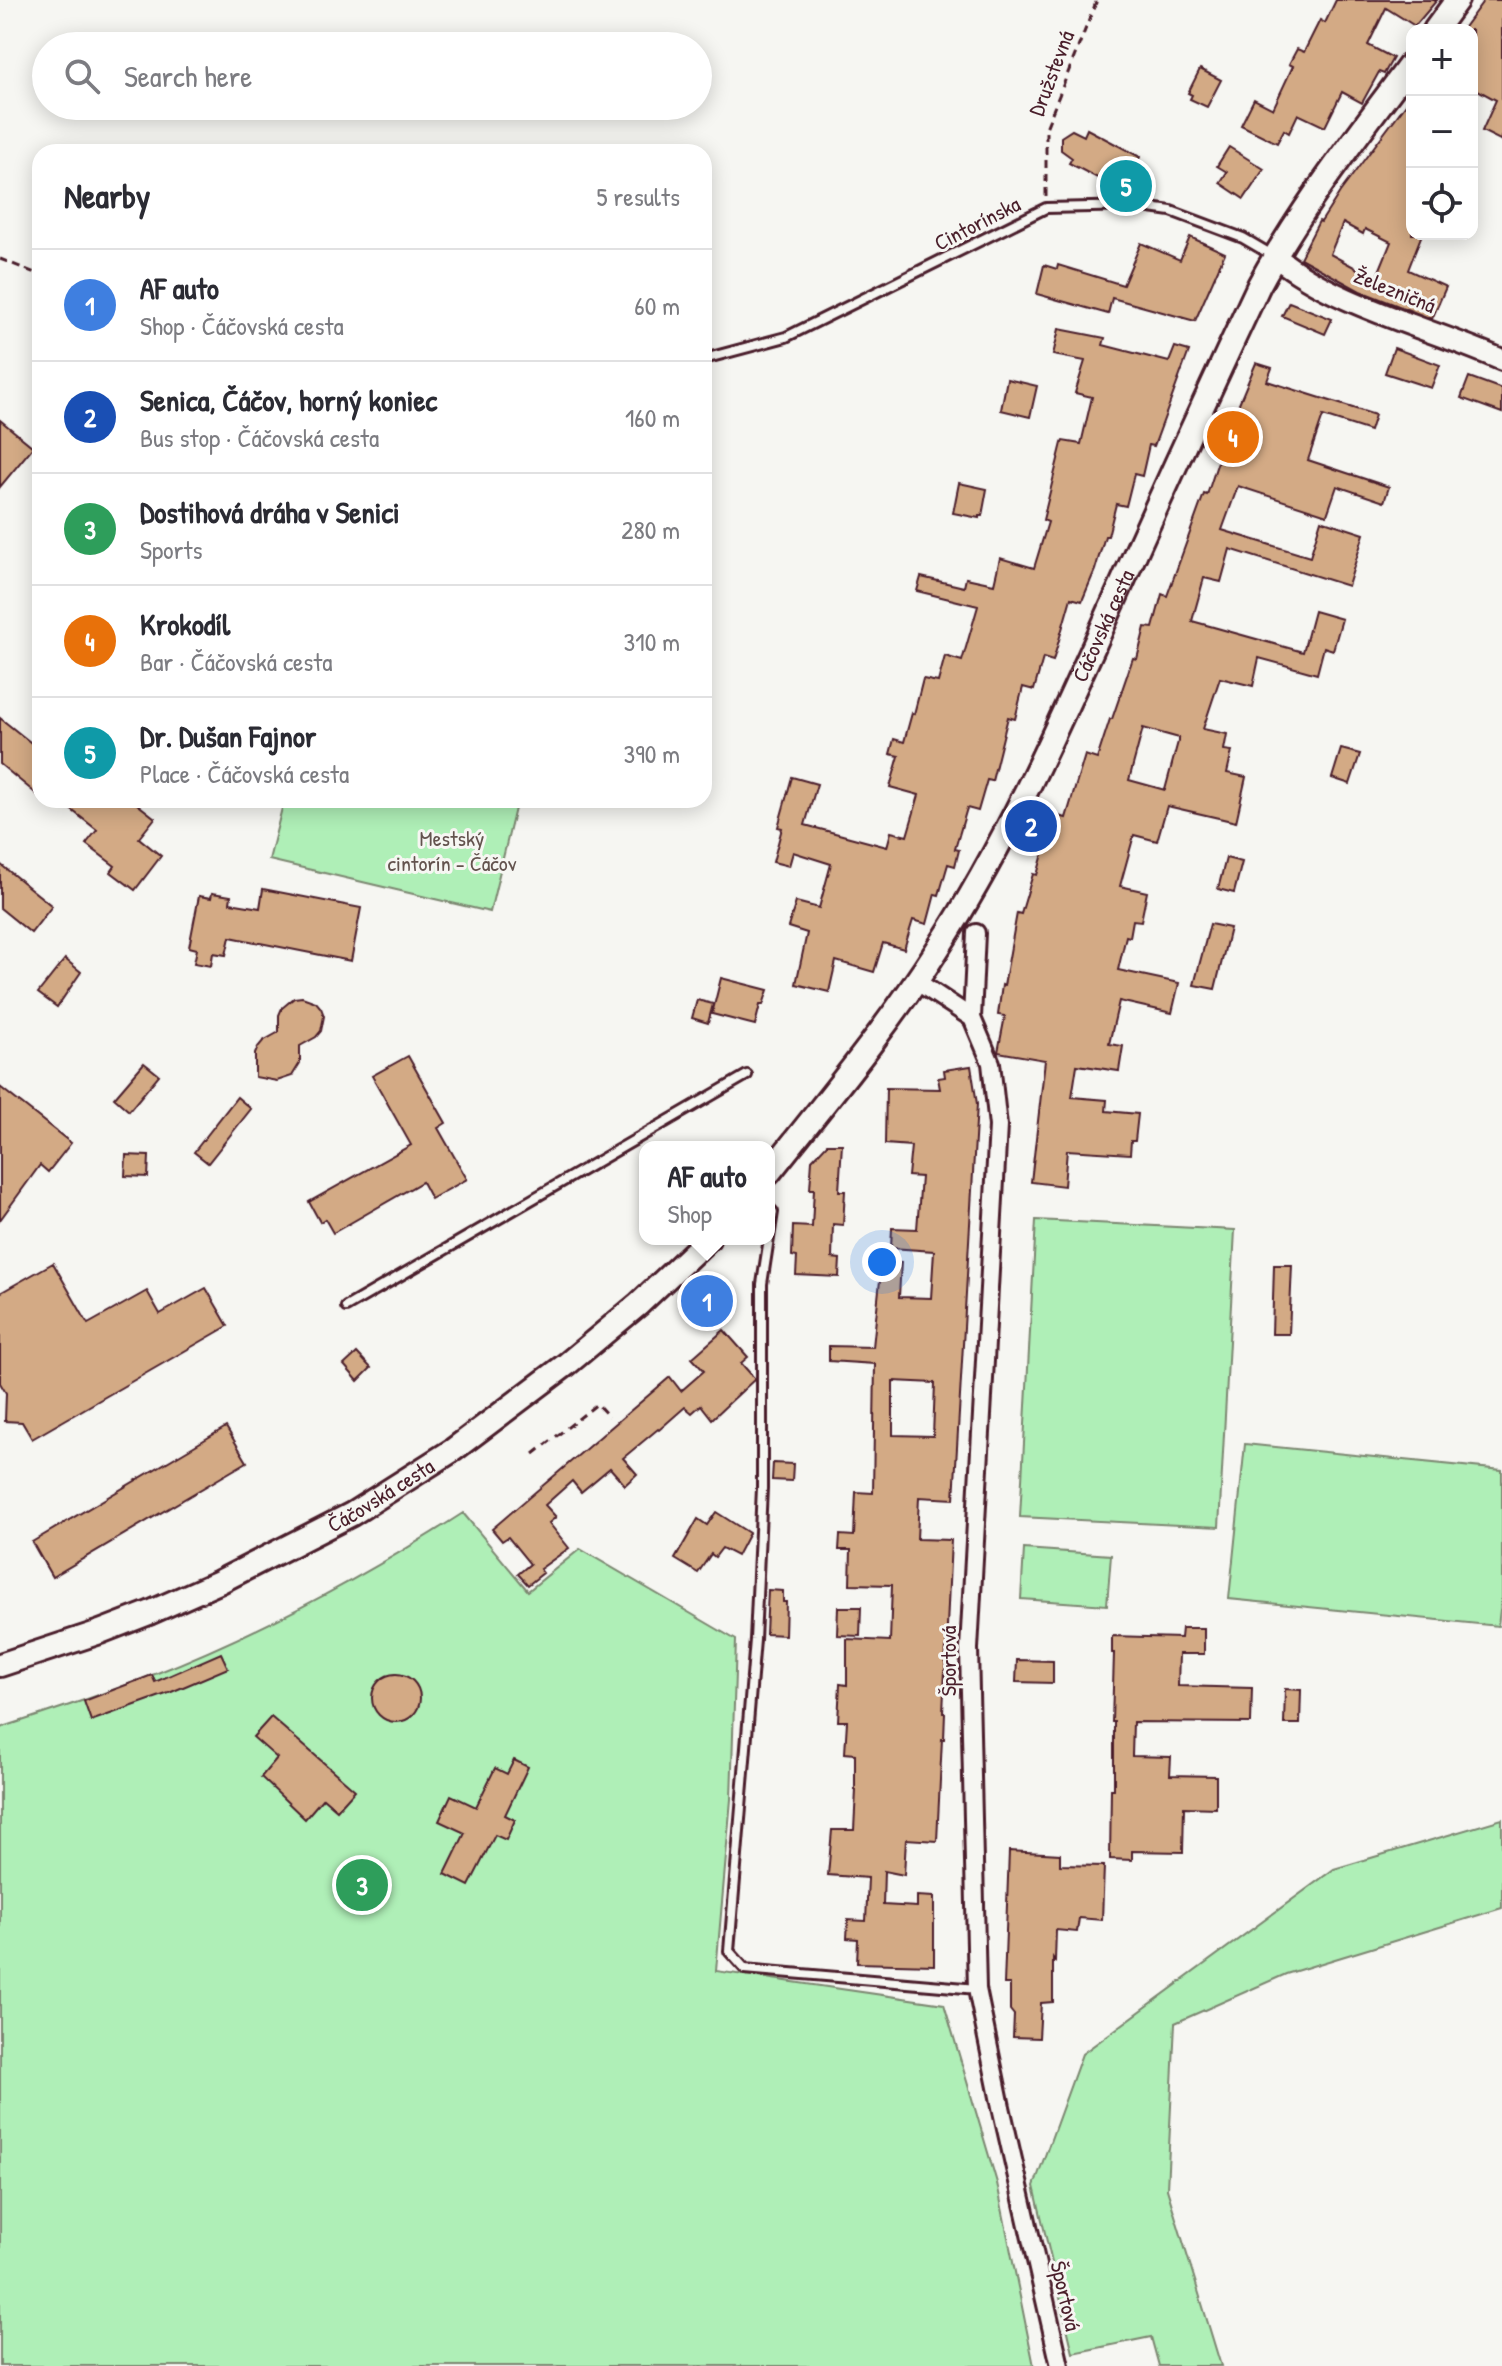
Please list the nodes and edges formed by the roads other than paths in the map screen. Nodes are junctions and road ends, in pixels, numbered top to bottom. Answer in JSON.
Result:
{"nodes":[{"id":1,"x":1457,"y":0,"type":"edge"},
{"id":2,"x":1439,"y":24,"type":"edge"},
{"id":3,"x":1406,"y":70,"type":"edge"},
{"id":4,"x":1275,"y":256,"type":"junction"},
{"id":5,"x":712,"y":357,"type":"edge"},
{"id":6,"x":1502,"y":360,"type":"edge"},
{"id":7,"x":976,"y":933,"type":"dead end"},
{"id":8,"x":916,"y":981,"type":"junction"},
{"id":9,"x":972,"y":1018,"type":"junction"},
{"id":10,"x":747,"y":1075,"type":"dead end"},
{"id":11,"x":775,"y":1166,"type":"edge"},
{"id":12,"x":702,"y":1245,"type":"edge"},
{"id":13,"x":768,"y":1245,"type":"edge"},
{"id":14,"x":346,"y":1307,"type":"dead end"},
{"id":15,"x":0,"y":1665,"type":"edge"},
{"id":16,"x":977,"y":1989,"type":"junction"},
{"id":17,"x":1060,"y":2366,"type":"edge"}],
"edges":[{"from":1,"to":2,"type":"main road"},
{"from":3,"to":4,"type":"main road","name":"Čáčovská cesta"},
{"from":4,"to":5,"type":"lane","name":"Cintorínska"},
{"from":4,"to":6,"type":"street","name":"Železničná"},
{"from":4,"to":8,"type":"main road","name":"Čáčovská cesta"},
{"from":7,"to":9,"type":"street"},
{"from":8,"to":9,"type":"street"},
{"from":8,"to":11,"type":"main road","name":"Čáčovská cesta"},
{"from":9,"to":16,"type":"street","name":"Športová"},
{"from":10,"to":14,"type":"lane"},
{"from":12,"to":15,"type":"main road","name":"Čáčovská cesta"},
{"from":13,"to":16,"type":"lane"},
{"from":16,"to":17,"type":"street","name":"Športová"}]}
